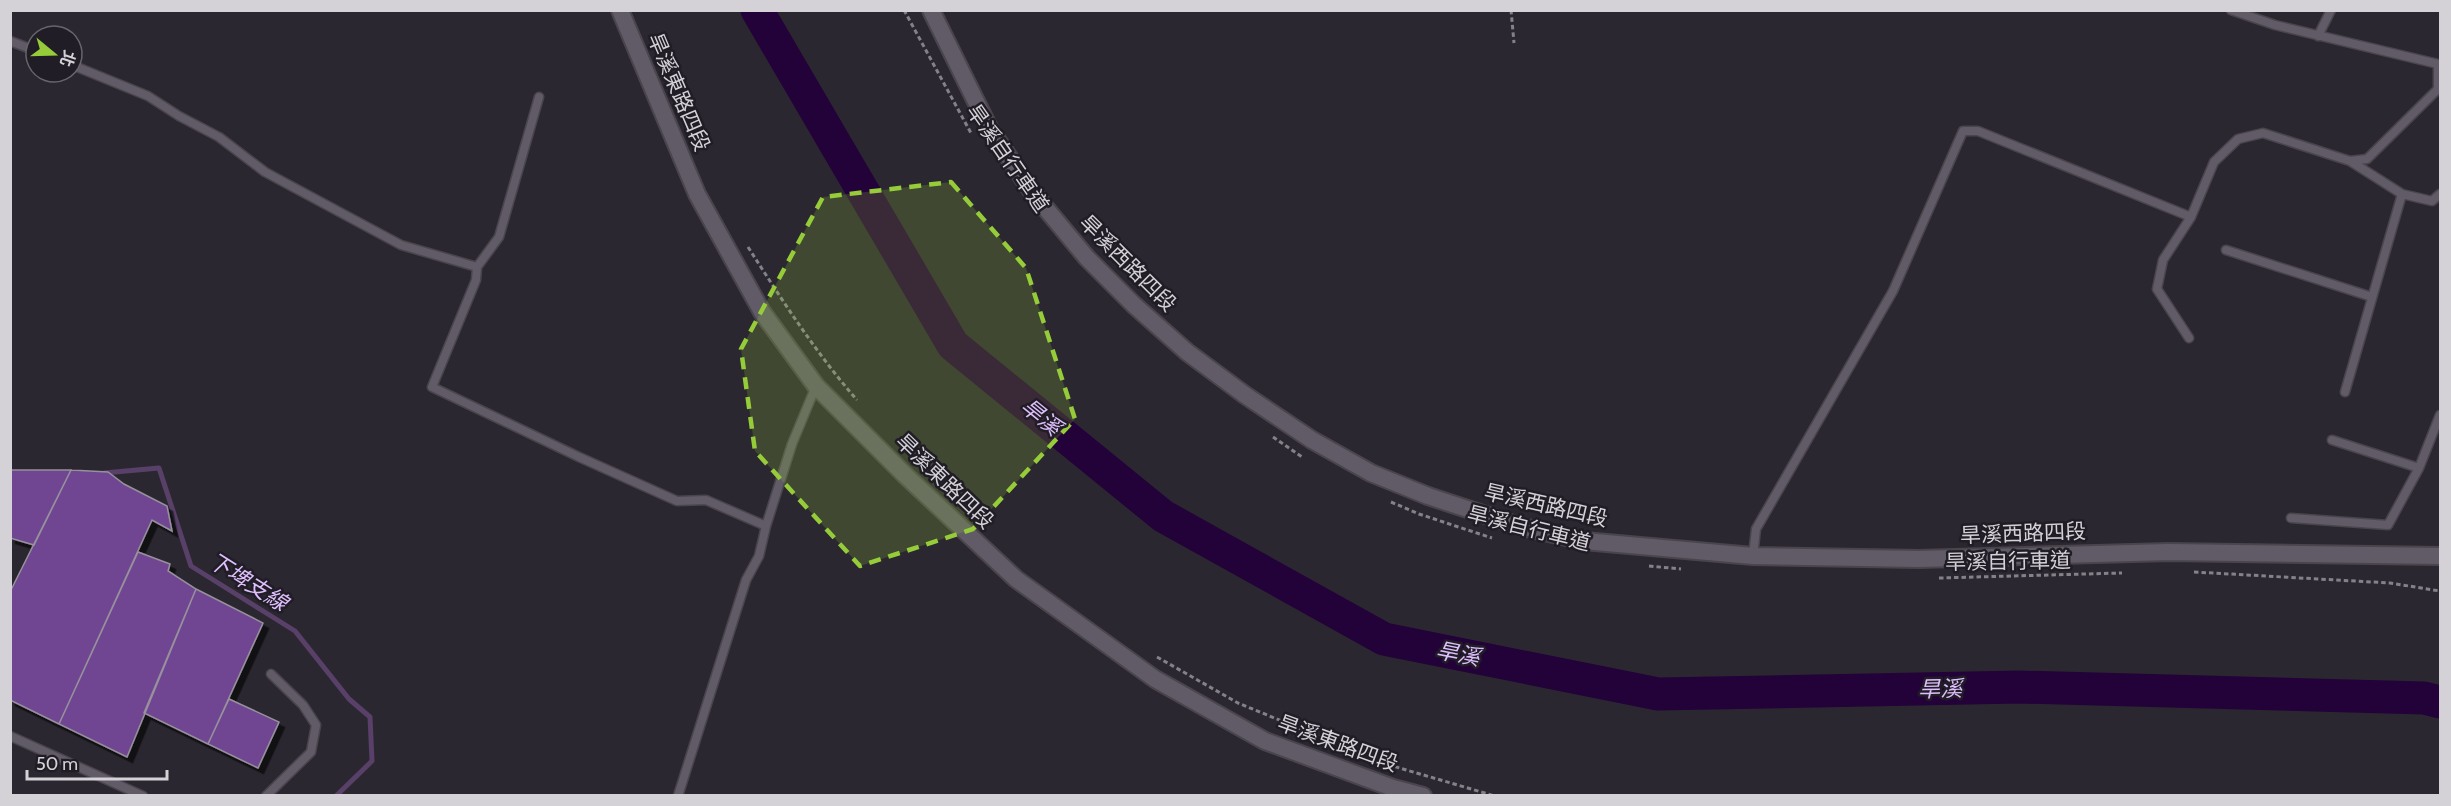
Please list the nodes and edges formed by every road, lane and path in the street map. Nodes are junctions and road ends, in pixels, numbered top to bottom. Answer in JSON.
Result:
{"nodes":[{"id":1,"x":620,"y":10,"type":"edge"},
{"id":2,"x":904,"y":10,"type":"edge"},
{"id":3,"x":931,"y":10,"type":"edge"},
{"id":4,"x":1511,"y":10,"type":"edge"},
{"id":5,"x":2231,"y":10,"type":"edge"},
{"id":6,"x":2331,"y":10,"type":"edge"},
{"id":7,"x":2318,"y":36,"type":"junction"},
{"id":8,"x":1514,"y":43,"type":"dead end"},
{"id":9,"x":84,"y":70,"type":"edge"},
{"id":10,"x":2439,"y":90,"type":"edge"},
{"id":11,"x":539,"y":97,"type":"dead end"},
{"id":12,"x":972,"y":136,"type":"dead end"},
{"id":13,"x":2350,"y":161,"type":"junction"},
{"id":14,"x":2402,"y":194,"type":"junction"},
{"id":15,"x":2440,"y":194,"type":"edge"},
{"id":16,"x":2191,"y":217,"type":"junction"},
{"id":17,"x":742,"y":238,"type":"dead end"},
{"id":18,"x":2226,"y":250,"type":"dead end"},
{"id":19,"x":477,"y":267,"type":"junction"},
{"id":20,"x":2372,"y":297,"type":"junction"},
{"id":21,"x":2189,"y":338,"type":"dead end"},
{"id":22,"x":816,"y":386,"type":"junction"},
{"id":23,"x":2345,"y":392,"type":"dead end"},
{"id":24,"x":864,"y":408,"type":"dead end"},
{"id":25,"x":2440,"y":415,"type":"edge"},
{"id":26,"x":1272,"y":436,"type":"dead end"},
{"id":27,"x":2332,"y":440,"type":"dead end"},
{"id":28,"x":1309,"y":460,"type":"dead end"},
{"id":29,"x":2419,"y":468,"type":"junction"},
{"id":30,"x":1387,"y":500,"type":"dead end"},
{"id":31,"x":2291,"y":518,"type":"dead end"},
{"id":32,"x":766,"y":526,"type":"junction"},
{"id":33,"x":1501,"y":540,"type":"dead end"},
{"id":34,"x":1753,"y":556,"type":"junction"},
{"id":35,"x":2440,"y":556,"type":"edge"},
{"id":36,"x":1647,"y":566,"type":"dead end"},
{"id":37,"x":1681,"y":569,"type":"dead end"},
{"id":38,"x":2130,"y":572,"type":"dead end"},
{"id":39,"x":2189,"y":572,"type":"dead end"},
{"id":40,"x":1933,"y":577,"type":"dead end"},
{"id":41,"x":2440,"y":591,"type":"edge"},
{"id":42,"x":1156,"y":656,"type":"dead end"},
{"id":43,"x":271,"y":674,"type":"dead end"},
{"id":44,"x":10,"y":736,"type":"edge"},
{"id":45,"x":143,"y":795,"type":"edge"},
{"id":46,"x":266,"y":795,"type":"edge"},
{"id":47,"x":678,"y":795,"type":"edge"},
{"id":48,"x":1423,"y":795,"type":"edge"},
{"id":49,"x":1495,"y":795,"type":"edge"}],
"edges":[{"from":1,"to":22,"type":"street","name":"旱溪東路四段"},
{"from":2,"to":12,"type":"path","name":"旱溪自行車道"},
{"from":3,"to":34,"type":"street","name":"旱溪西路四段"},
{"from":4,"to":8,"type":"path"},
{"from":5,"to":7,"type":"lane"},
{"from":6,"to":7,"type":"lane"},
{"from":7,"to":10,"type":"lane"},
{"from":9,"to":19,"type":"lane"},
{"from":10,"to":13,"type":"lane"},
{"from":11,"to":19,"type":"lane"},
{"from":13,"to":14,"type":"lane"},
{"from":13,"to":16,"type":"lane"},
{"from":14,"to":15,"type":"lane"},
{"from":14,"to":20,"type":"lane"},
{"from":16,"to":21,"type":"lane"},
{"from":16,"to":34,"type":"lane"},
{"from":17,"to":24,"type":"path"},
{"from":18,"to":20,"type":"lane"},
{"from":19,"to":32,"type":"lane"},
{"from":20,"to":23,"type":"lane"},
{"from":22,"to":32,"type":"lane"},
{"from":22,"to":48,"type":"street","name":"旱溪東路四段"},
{"from":25,"to":29,"type":"lane"},
{"from":26,"to":28,"type":"path"},
{"from":27,"to":29,"type":"lane"},
{"from":29,"to":31,"type":"lane"},
{"from":30,"to":33,"type":"path","name":"旱溪自行車道"},
{"from":32,"to":47,"type":"lane"},
{"from":34,"to":35,"type":"street","name":"旱溪西路四段"},
{"from":36,"to":37,"type":"path"},
{"from":38,"to":40,"type":"path","name":"旱溪自行車道"},
{"from":39,"to":41,"type":"path"},
{"from":42,"to":49,"type":"path"},
{"from":43,"to":46,"type":"lane"},
{"from":44,"to":45,"type":"lane"}]}
